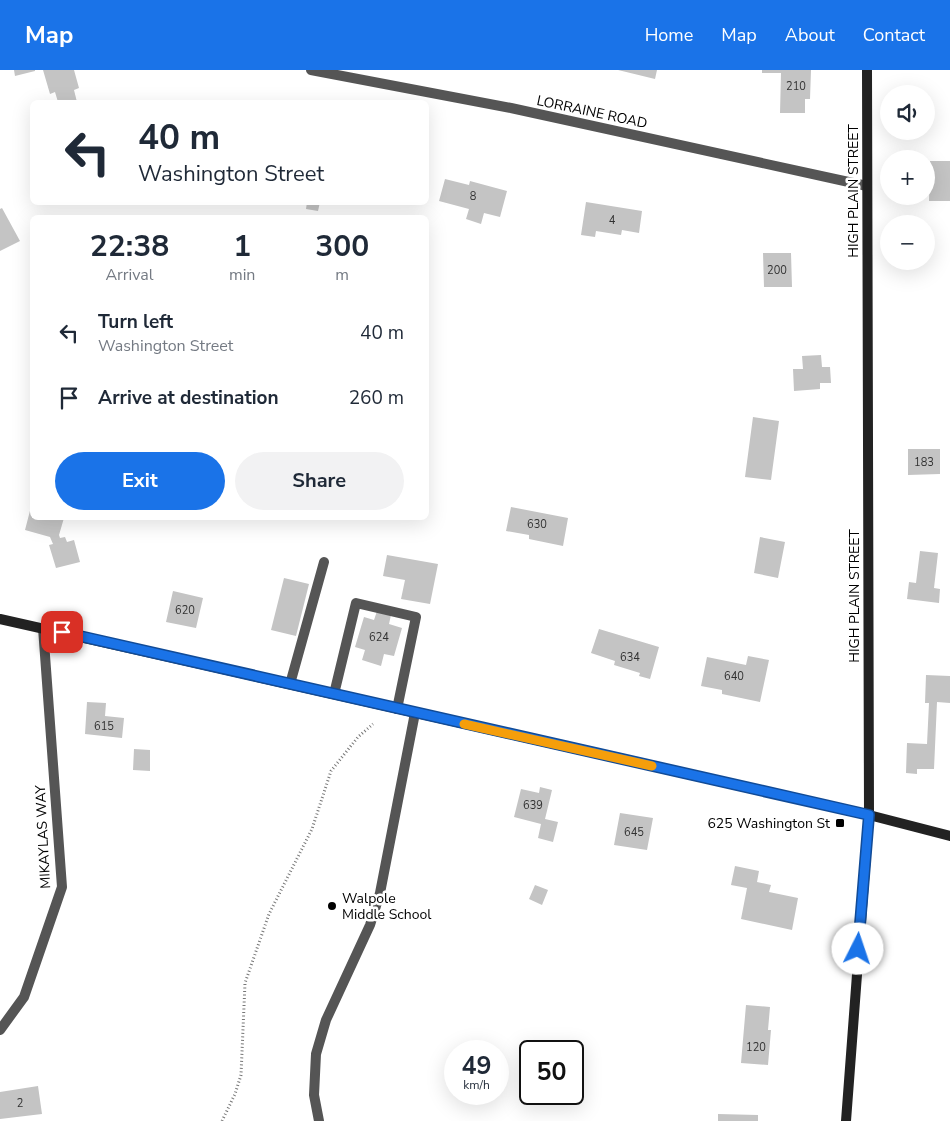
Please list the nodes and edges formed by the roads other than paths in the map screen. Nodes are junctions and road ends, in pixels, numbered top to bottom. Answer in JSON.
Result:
{"nodes":[{"id":1,"x":311,"y":70,"type":"edge"},
{"id":2,"x":867,"y":70,"type":"edge"},
{"id":3,"x":867,"y":186,"type":"junction"},
{"id":4,"x":324,"y":562,"type":"dead end"},
{"id":5,"x":0,"y":618,"type":"edge"},
{"id":6,"x":43,"y":628,"type":"junction"},
{"id":7,"x":290,"y":684,"type":"junction"},
{"id":8,"x":334,"y":694,"type":"junction"},
{"id":9,"x":397,"y":709,"type":"junction"},
{"id":10,"x":415,"y":713,"type":"junction"},
{"id":11,"x":869,"y":815,"type":"junction"},
{"id":12,"x":950,"y":836,"type":"edge"},
{"id":13,"x":0,"y":1030,"type":"edge"},
{"id":14,"x":319,"y":1121,"type":"edge"},
{"id":15,"x":846,"y":1121,"type":"edge"}],
"edges":[{"from":1,"to":3,"type":"street","name":"LORRAINE ROAD"},
{"from":2,"to":3,"type":"main road","name":"HIGH PLAIN STREET"},
{"from":3,"to":11,"type":"main road","name":"HIGH PLAIN STREET"},
{"from":4,"to":7,"type":"street"},
{"from":5,"to":6,"type":"main road"},
{"from":6,"to":7,"type":"main road"},
{"from":6,"to":13,"type":"street","name":"MIKAYLAS WAY"},
{"from":7,"to":8,"type":"main road"},
{"from":8,"to":9,"type":"main road"},
{"from":8,"to":9,"type":"street"},
{"from":9,"to":10,"type":"main road"},
{"from":10,"to":11,"type":"main road"},
{"from":10,"to":14,"type":"street"},
{"from":11,"to":12,"type":"main road"},
{"from":11,"to":15,"type":"main road","name":"HIGH PLAIN STREET"}]}
